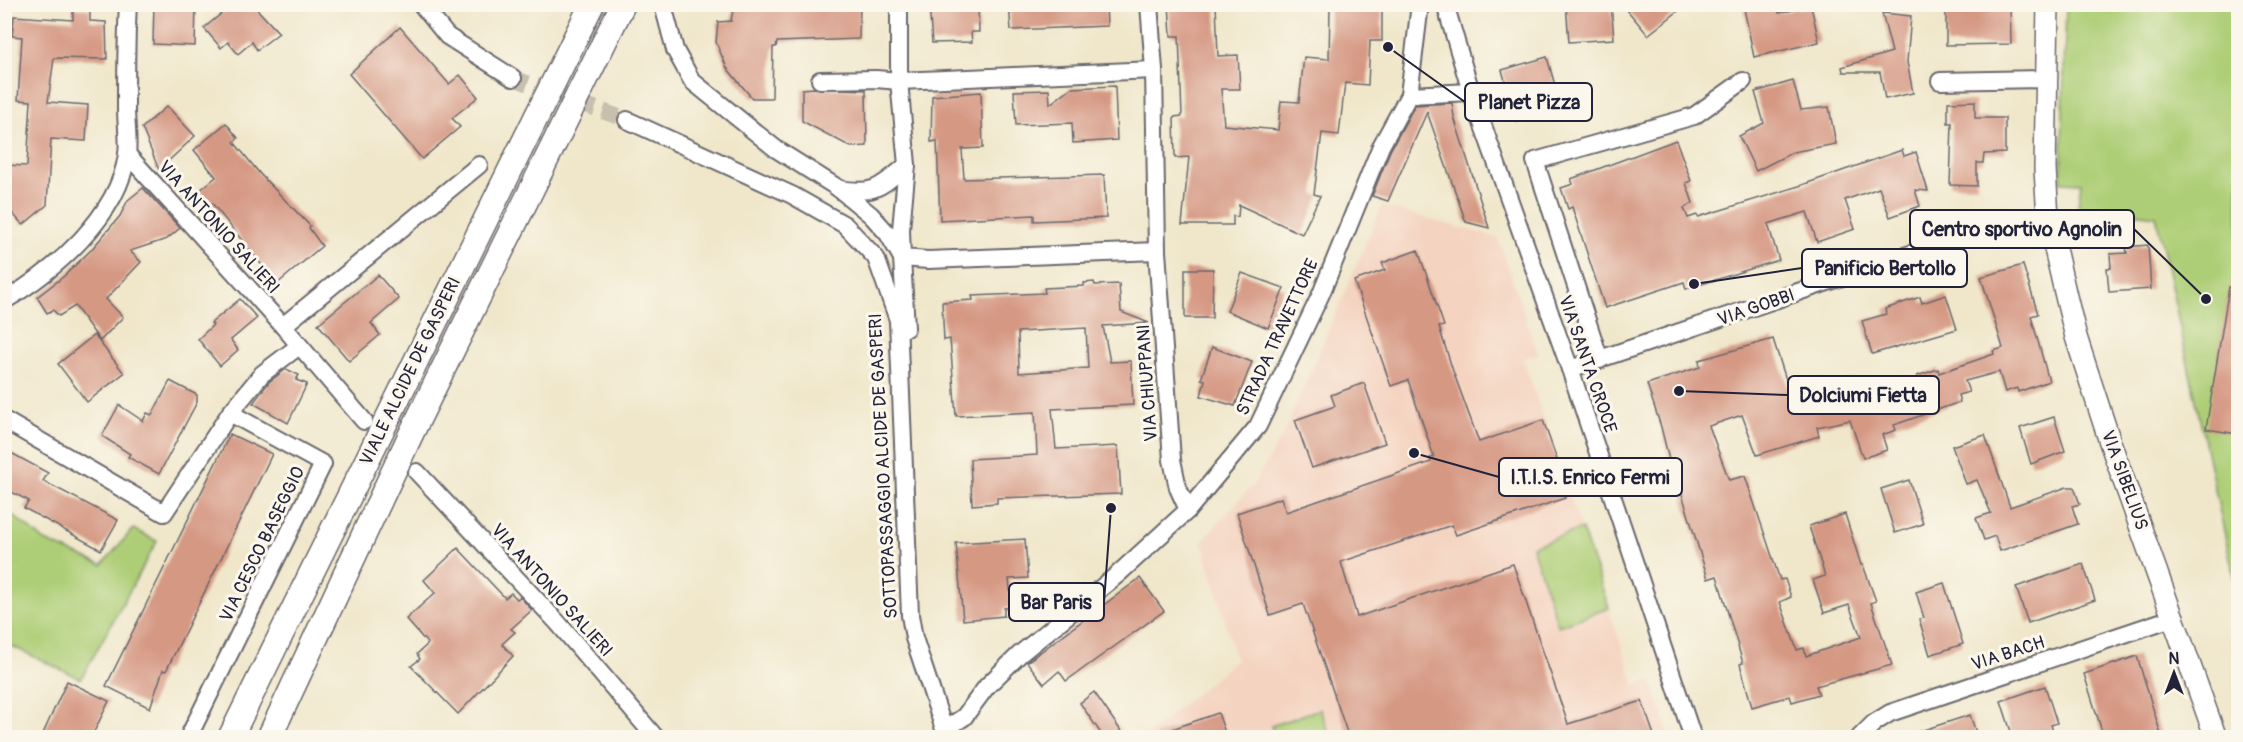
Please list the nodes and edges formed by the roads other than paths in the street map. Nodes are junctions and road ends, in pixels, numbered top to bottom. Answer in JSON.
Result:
{"nodes":[{"id":1,"x":128,"y":4,"type":"edge"},
{"id":2,"x":421,"y":4,"type":"edge"},
{"id":3,"x":592,"y":4,"type":"edge"},
{"id":4,"x":623,"y":4,"type":"edge"},
{"id":5,"x":665,"y":4,"type":"edge"},
{"id":6,"x":899,"y":4,"type":"edge"},
{"id":7,"x":1149,"y":4,"type":"edge"},
{"id":8,"x":1420,"y":4,"type":"edge"},
{"id":9,"x":1445,"y":4,"type":"edge"},
{"id":10,"x":2048,"y":4,"type":"edge"},
{"id":11,"x":1154,"y":70,"type":"junction"},
{"id":12,"x":513,"y":78,"type":"tunnel mouth"},
{"id":13,"x":2048,"y":78,"type":"junction"},
{"id":14,"x":820,"y":80,"type":"dead end"},
{"id":15,"x":899,"y":81,"type":"junction"},
{"id":16,"x":1743,"y":81,"type":"dead end"},
{"id":17,"x":1940,"y":81,"type":"dead end"},
{"id":18,"x":1471,"y":92,"type":"junction"},
{"id":19,"x":1409,"y":95,"type":"junction"},
{"id":20,"x":627,"y":120,"type":"tunnel mouth"},
{"id":21,"x":127,"y":154,"type":"junction"},
{"id":22,"x":479,"y":165,"type":"dead end"},
{"id":23,"x":908,"y":165,"type":"junction"},
{"id":24,"x":838,"y":188,"type":"junction"},
{"id":25,"x":2048,"y":218,"type":"junction"},
{"id":26,"x":1157,"y":251,"type":"junction"},
{"id":27,"x":902,"y":258,"type":"junction"},
{"id":28,"x":4,"y":301,"type":"edge"},
{"id":29,"x":283,"y":326,"type":"junction"},
{"id":30,"x":299,"y":346,"type":"junction"},
{"id":31,"x":1600,"y":360,"type":"junction"},
{"id":32,"x":1570,"y":369,"type":"junction"},
{"id":33,"x":230,"y":413,"type":"junction"},
{"id":34,"x":4,"y":420,"type":"edge"},
{"id":35,"x":364,"y":422,"type":"dead end"},
{"id":36,"x":417,"y":472,"type":"dead end"},
{"id":37,"x":1188,"y":510,"type":"junction"},
{"id":38,"x":2175,"y":617,"type":"junction"},
{"id":39,"x":914,"y":638,"type":"junction"},
{"id":40,"x":1877,"y":730,"type":"edge"},
{"id":41,"x":946,"y":734,"type":"edge"},
{"id":42,"x":188,"y":738,"type":"edge"},
{"id":43,"x":230,"y":738,"type":"edge"},
{"id":44,"x":269,"y":738,"type":"edge"},
{"id":45,"x":656,"y":738,"type":"edge"},
{"id":46,"x":1693,"y":738,"type":"edge"},
{"id":47,"x":1859,"y":738,"type":"edge"},
{"id":48,"x":2216,"y":738,"type":"edge"}],
"edges":[{"from":1,"to":21,"type":"street"},
{"from":2,"to":12,"type":"street"},
{"from":3,"to":43,"type":"main road","name":"VIALE ALCIDE DE GASPERI"},
{"from":4,"to":44,"type":"main road","name":"VIALE ALCIDE DE GASPERI"},
{"from":5,"to":24,"type":"street"},
{"from":6,"to":15,"type":"street"},
{"from":7,"to":11,"type":"street","name":"VIA CHIUPPANI"},
{"from":8,"to":19,"type":"street","name":"STRADA TRAVETTORE"},
{"from":9,"to":18,"type":"street","name":"VIA SANTA CROCE"},
{"from":10,"to":13,"type":"street"},
{"from":11,"to":15,"type":"street"},
{"from":11,"to":26,"type":"street","name":"VIA CHIUPPANI"},
{"from":13,"to":17,"type":"street"},
{"from":13,"to":25,"type":"street"},
{"from":14,"to":15,"type":"street"},
{"from":15,"to":23,"type":"street"},
{"from":16,"to":31,"type":"street","name":"VIA SANTA CROCE"},
{"from":18,"to":19,"type":"street"},
{"from":18,"to":32,"type":"street","name":"VIA SANTA CROCE"},
{"from":19,"to":37,"type":"street","name":"STRADA TRAVETTORE"},
{"from":20,"to":39,"type":"street","name":"SOTTOPASSAGGIO ALCIDE DE GASPERI"},
{"from":21,"to":28,"type":"street"},
{"from":21,"to":29,"type":"street","name":"VIA ANTONIO SALIERI"},
{"from":22,"to":29,"type":"street"},
{"from":23,"to":24,"type":"street"},
{"from":23,"to":27,"type":"street"},
{"from":24,"to":27,"type":"street"},
{"from":25,"to":31,"type":"street","name":"VIA GOBBI"},
{"from":25,"to":38,"type":"street","name":"VIA SIBELIUS"},
{"from":26,"to":27,"type":"street"},
{"from":26,"to":37,"type":"street","name":"VIA CHIUPPANI"},
{"from":27,"to":39,"type":"street"},
{"from":29,"to":30,"type":"street","name":"VIA ANTONIO SALIERI"},
{"from":30,"to":33,"type":"street"},
{"from":30,"to":35,"type":"street","name":"VIA ANTONIO SALIERI"},
{"from":31,"to":32,"type":"street","name":"VIA GOBBI"},
{"from":32,"to":46,"type":"street","name":"VIA SANTA CROCE"},
{"from":33,"to":34,"type":"street"},
{"from":33,"to":42,"type":"street","name":"VIA CESCO BASEGGIO"},
{"from":36,"to":45,"type":"street","name":"VIA ANTONIO SALIERI"},
{"from":37,"to":41,"type":"street","name":"STRADA TRAVETTORE"},
{"from":38,"to":40,"type":"street","name":"VIA BACH"},
{"from":38,"to":48,"type":"street","name":"VIA SIBELIUS"},
{"from":39,"to":41,"type":"street","name":"STRADA TRAVETTORE"},
{"from":40,"to":47,"type":"street","name":"VIA BACH"}]}
